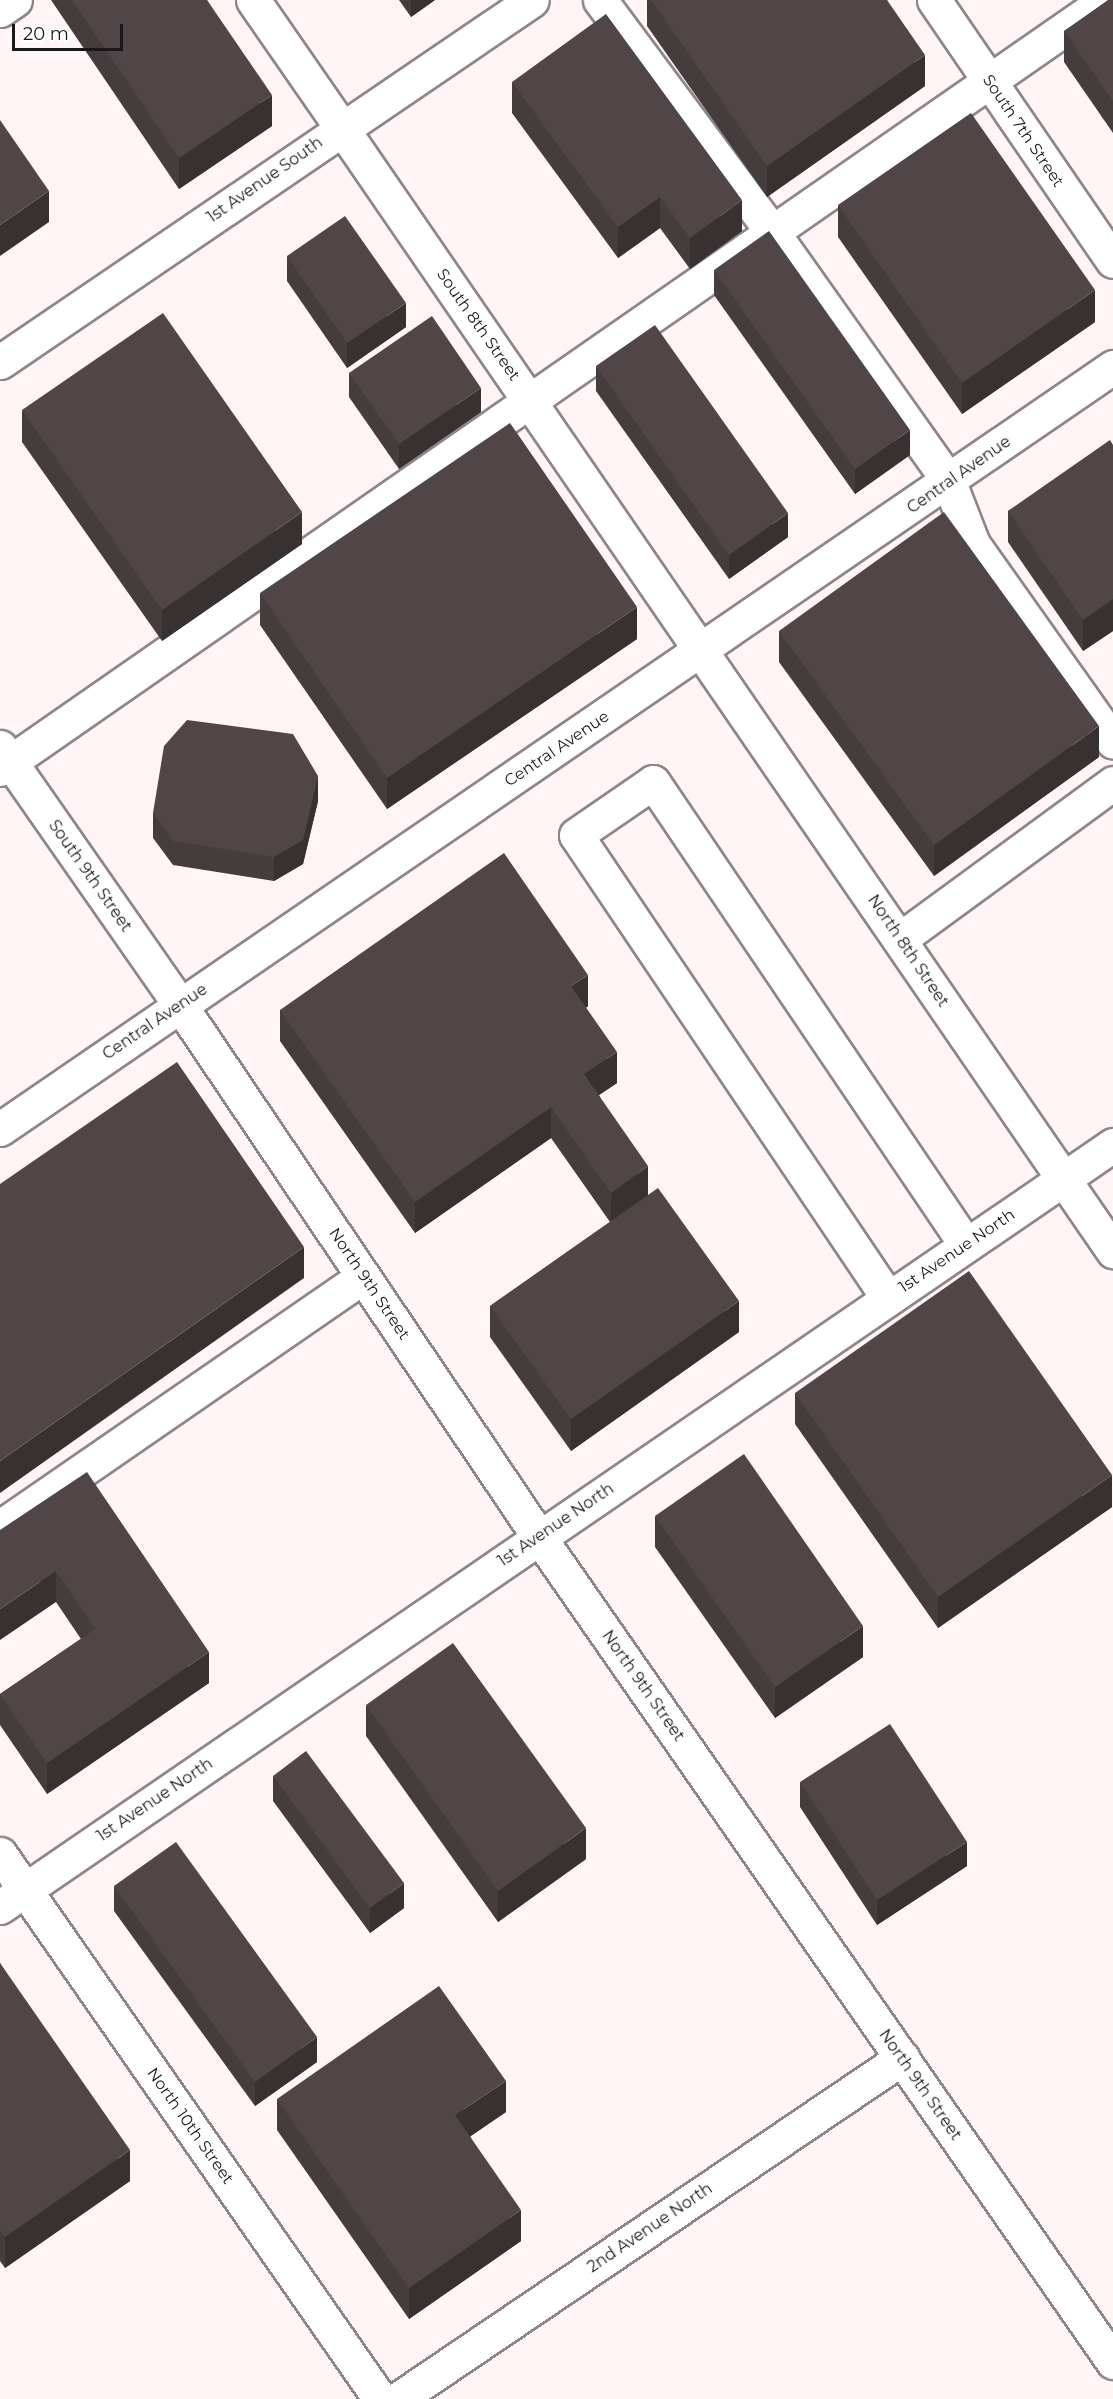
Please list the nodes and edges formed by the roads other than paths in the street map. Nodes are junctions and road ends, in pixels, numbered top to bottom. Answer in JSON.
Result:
{"nodes":[{"id":1,"x":15,"y":0,"type":"edge"},
{"id":2,"x":253,"y":0,"type":"edge"},
{"id":3,"x":532,"y":0,"type":"edge"},
{"id":4,"x":600,"y":0,"type":"edge"},
{"id":5,"x":934,"y":0,"type":"edge"},
{"id":6,"x":1106,"y":0,"type":"edge"},
{"id":7,"x":0,"y":10,"type":"edge"},
{"id":8,"x":990,"y":82,"type":"junction"},
{"id":9,"x":341,"y":127,"type":"junction"},
{"id":10,"x":773,"y":233,"type":"junction"},
{"id":11,"x":1113,"y":261,"type":"edge"},
{"id":12,"x":0,"y":362,"type":"edge"},
{"id":13,"x":1113,"y":367,"type":"edge"},
{"id":14,"x":530,"y":400,"type":"junction"},
{"id":15,"x":949,"y":482,"type":"junction"},
{"id":16,"x":703,"y":650,"type":"junction"},
{"id":17,"x":1113,"y":742,"type":"edge"},
{"id":18,"x":3,"y":759,"type":"edge"},
{"id":19,"x":1113,"y":783,"type":"edge"},
{"id":20,"x":900,"y":939,"type":"junction"},
{"id":21,"x":180,"y":1005,"type":"junction"},
{"id":22,"x":0,"y":1129,"type":"edge"},
{"id":23,"x":1113,"y":1145,"type":"edge"},
{"id":24,"x":1063,"y":1178,"type":"junction"},
{"id":25,"x":966,"y":1245,"type":"junction"},
{"id":26,"x":1113,"y":1251,"type":"edge"},
{"id":27,"x":363,"y":1276,"type":"junction"},
{"id":28,"x":888,"y":1298,"type":"junction"},
{"id":29,"x":0,"y":1527,"type":"edge"},
{"id":30,"x":539,"y":1537,"type":"junction"},
{"id":31,"x":0,"y":1854,"type":"edge"},
{"id":32,"x":12,"y":1898,"type":"edge"},
{"id":33,"x":902,"y":2058,"type":"junction"},
{"id":34,"x":1110,"y":2352,"type":"edge"},
{"id":35,"x":380,"y":2399,"type":"edge"},
{"id":36,"x":398,"y":2399,"type":"edge"}],
"edges":[{"from":1,"to":7,"type":"main road"},
{"from":2,"to":9,"type":"main road","name":"South 8th Street"},
{"from":3,"to":9,"type":"main road","name":"1st Avenue South"},
{"from":4,"to":10,"type":"main road"},
{"from":5,"to":8,"type":"main road","name":"South 7th Street"},
{"from":6,"to":8,"type":"main road"},
{"from":8,"to":10,"type":"main road"},
{"from":8,"to":11,"type":"main road","name":"South 7th Street"},
{"from":9,"to":12,"type":"main road","name":"1st Avenue South"},
{"from":9,"to":14,"type":"main road","name":"South 8th Street"},
{"from":10,"to":14,"type":"main road"},
{"from":10,"to":15,"type":"main road"},
{"from":13,"to":15,"type":"main road","name":"Central Avenue"},
{"from":14,"to":16,"type":"main road","name":"South 8th Street"},
{"from":14,"to":18,"type":"main road"},
{"from":15,"to":16,"type":"main road","name":"Central Avenue"},
{"from":15,"to":17,"type":"main road"},
{"from":16,"to":20,"type":"main road","name":"North 8th Street"},
{"from":16,"to":21,"type":"main road","name":"Central Avenue"},
{"from":18,"to":21,"type":"main road","name":"South 9th Street"},
{"from":19,"to":20,"type":"main road"},
{"from":20,"to":24,"type":"main road","name":"North 8th Street"},
{"from":21,"to":22,"type":"main road","name":"Central Avenue"},
{"from":21,"to":27,"type":"main road","name":"North 9th Street"},
{"from":23,"to":24,"type":"main road","name":"1st Avenue North"},
{"from":24,"to":25,"type":"main road","name":"1st Avenue North"},
{"from":24,"to":26,"type":"main road","name":"North 8th Street"},
{"from":25,"to":28,"type":"main road","name":"1st Avenue North"},
{"from":25,"to":28,"type":"main road"},
{"from":27,"to":29,"type":"main road"},
{"from":27,"to":30,"type":"main road","name":"North 9th Street"},
{"from":28,"to":30,"type":"main road","name":"1st Avenue North"},
{"from":30,"to":32,"type":"main road","name":"1st Avenue North"},
{"from":30,"to":33,"type":"main road","name":"North 9th Street"},
{"from":31,"to":32,"type":"main road","name":"North 10th Street"},
{"from":32,"to":35,"type":"main road","name":"North 10th Street"},
{"from":33,"to":34,"type":"main road","name":"North 9th Street"},
{"from":33,"to":36,"type":"main road","name":"2nd Avenue North"}]}
